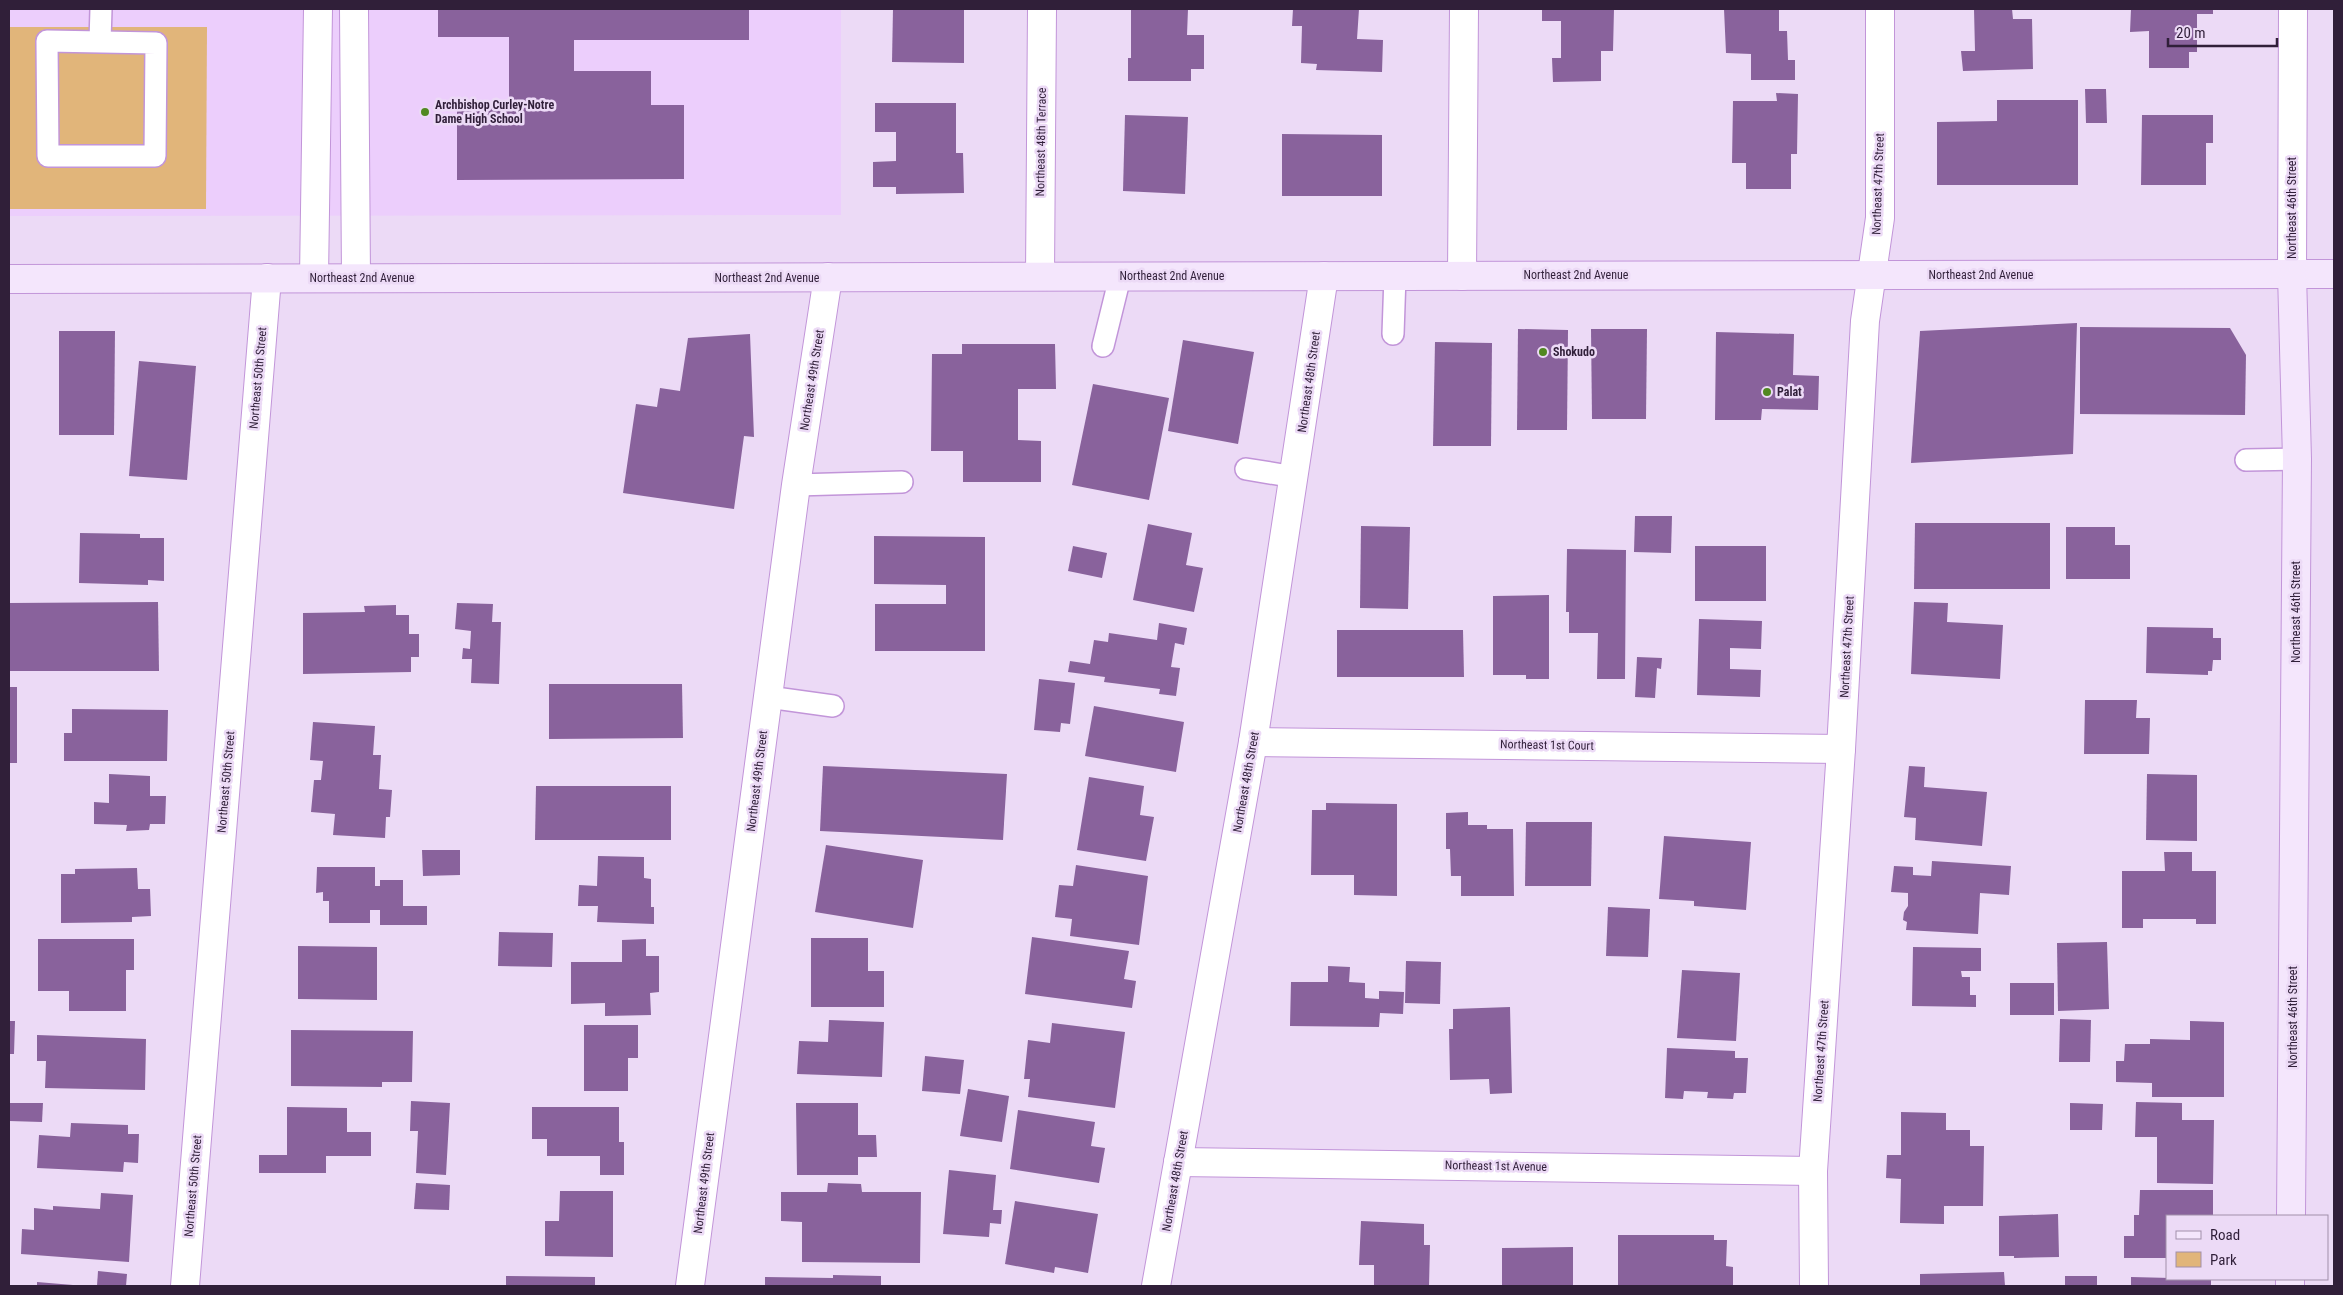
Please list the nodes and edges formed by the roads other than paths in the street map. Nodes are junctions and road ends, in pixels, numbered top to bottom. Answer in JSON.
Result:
{"nodes":[{"id":1,"x":101,"y":9,"type":"edge"},
{"id":2,"x":318,"y":9,"type":"edge"},
{"id":3,"x":354,"y":9,"type":"edge"},
{"id":4,"x":1042,"y":9,"type":"edge"},
{"id":5,"x":1464,"y":9,"type":"edge"},
{"id":6,"x":1880,"y":9,"type":"edge"},
{"id":7,"x":2293,"y":9,"type":"edge"},
{"id":8,"x":100,"y":41,"type":"junction"},
{"id":9,"x":2292,"y":274,"type":"junction"},
{"id":10,"x":2334,"y":274,"type":"edge"},
{"id":11,"x":1040,"y":276,"type":"junction"},
{"id":12,"x":1324,"y":276,"type":"junction"},
{"id":13,"x":1395,"y":276,"type":"junction"},
{"id":14,"x":1462,"y":276,"type":"junction"},
{"id":15,"x":1872,"y":276,"type":"junction"},
{"id":16,"x":1120,"y":277,"type":"junction"},
{"id":17,"x":267,"y":278,"type":"junction"},
{"id":18,"x":314,"y":278,"type":"junction"},
{"id":19,"x":356,"y":278,"type":"junction"},
{"id":20,"x":828,"y":278,"type":"junction"},
{"id":21,"x":9,"y":279,"type":"edge"},
{"id":22,"x":1393,"y":334,"type":"dead end"},
{"id":23,"x":1103,"y":346,"type":"dead end"},
{"id":24,"x":2297,"y":459,"type":"junction"},
{"id":25,"x":2246,"y":460,"type":"dead end"},
{"id":26,"x":1246,"y":469,"type":"dead end"},
{"id":27,"x":1295,"y":477,"type":"junction"},
{"id":28,"x":902,"y":482,"type":"dead end"},
{"id":29,"x":796,"y":485,"type":"junction"},
{"id":30,"x":768,"y":697,"type":"junction"},
{"id":31,"x":833,"y":706,"type":"dead end"},
{"id":32,"x":1253,"y":742,"type":"junction"},
{"id":33,"x":1841,"y":749,"type":"junction"},
{"id":34,"x":1178,"y":1162,"type":"junction"},
{"id":35,"x":1813,"y":1171,"type":"junction"},
{"id":36,"x":2291,"y":1215,"type":"edge"},
{"id":37,"x":185,"y":1286,"type":"edge"},
{"id":38,"x":690,"y":1286,"type":"edge"},
{"id":39,"x":1156,"y":1286,"type":"edge"},
{"id":40,"x":1814,"y":1286,"type":"edge"}],
"edges":[{"from":1,"to":8,"type":"lane"},
{"from":2,"to":18,"type":"street"},
{"from":3,"to":19,"type":"street"},
{"from":4,"to":11,"type":"street","name":"Northeast 48th Terrace"},
{"from":5,"to":14,"type":"street"},
{"from":6,"to":15,"type":"street","name":"Northeast 47th Street"},
{"from":7,"to":9,"type":"street","name":"Northeast 46th Street"},
{"from":8,"to":8,"type":"lane"},
{"from":9,"to":10,"type":"main road","name":"Northeast 2nd Avenue"},
{"from":9,"to":15,"type":"main road","name":"Northeast 2nd Avenue"},
{"from":9,"to":24,"type":"main road","name":"Northeast 46th Street"},
{"from":11,"to":16,"type":"main road","name":"Northeast 2nd Avenue"},
{"from":11,"to":20,"type":"main road","name":"Northeast 2nd Avenue"},
{"from":12,"to":13,"type":"main road","name":"Northeast 2nd Avenue"},
{"from":12,"to":16,"type":"main road","name":"Northeast 2nd Avenue"},
{"from":12,"to":27,"type":"street","name":"Northeast 48th Street"},
{"from":13,"to":14,"type":"main road","name":"Northeast 2nd Avenue"},
{"from":13,"to":22,"type":"lane"},
{"from":14,"to":15,"type":"main road","name":"Northeast 2nd Avenue"},
{"from":15,"to":33,"type":"street","name":"Northeast 47th Street"},
{"from":16,"to":23,"type":"lane"},
{"from":17,"to":18,"type":"main road","name":"Northeast 2nd Avenue"},
{"from":17,"to":21,"type":"main road","name":"Northeast 2nd Avenue"},
{"from":17,"to":37,"type":"street","name":"Northeast 50th Street"},
{"from":18,"to":19,"type":"main road","name":"Northeast 2nd Avenue"},
{"from":19,"to":20,"type":"main road","name":"Northeast 2nd Avenue"},
{"from":20,"to":29,"type":"street","name":"Northeast 49th Street"},
{"from":24,"to":25,"type":"lane"},
{"from":24,"to":36,"type":"main road","name":"Northeast 46th Street"},
{"from":26,"to":27,"type":"lane"},
{"from":27,"to":32,"type":"street","name":"Northeast 48th Street"},
{"from":28,"to":29,"type":"lane"},
{"from":29,"to":30,"type":"street","name":"Northeast 49th Street"},
{"from":30,"to":31,"type":"lane"},
{"from":30,"to":38,"type":"street","name":"Northeast 49th Street"},
{"from":32,"to":33,"type":"street","name":"Northeast 1st Court"},
{"from":32,"to":34,"type":"street","name":"Northeast 48th Street"},
{"from":33,"to":35,"type":"street","name":"Northeast 47th Street"},
{"from":34,"to":35,"type":"street","name":"Northeast 1st Avenue"},
{"from":34,"to":39,"type":"street","name":"Northeast 48th Street"},
{"from":35,"to":40,"type":"street","name":"Northeast 47th Street"}]}
